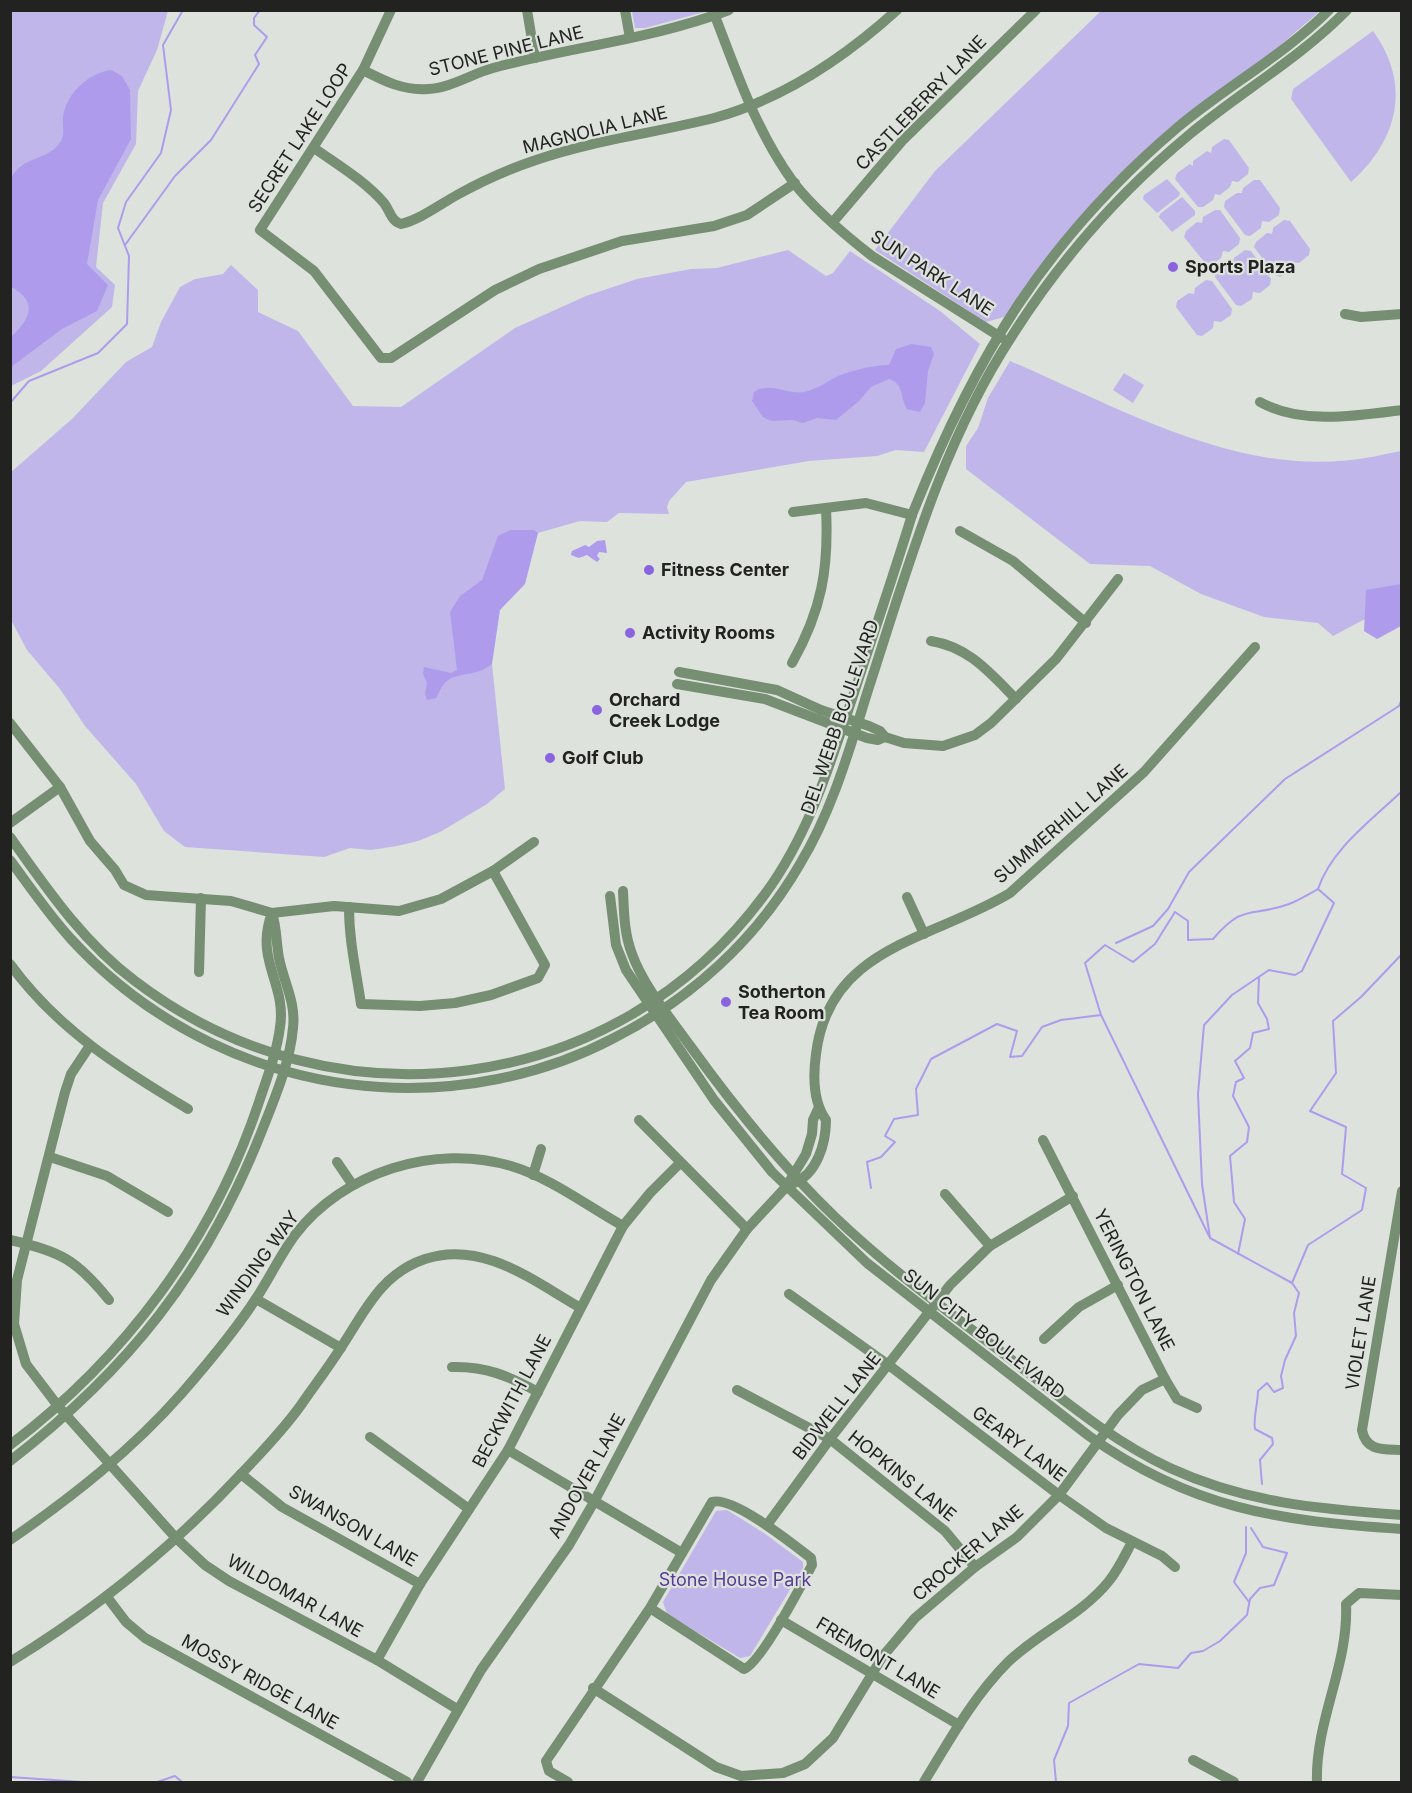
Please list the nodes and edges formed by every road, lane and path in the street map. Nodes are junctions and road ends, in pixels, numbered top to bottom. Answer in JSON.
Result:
{"nodes":[{"id":1,"x":391,"y":10,"type":"edge"},
{"id":2,"x":527,"y":10,"type":"edge"},
{"id":3,"x":625,"y":10,"type":"edge"},
{"id":4,"x":729,"y":10,"type":"edge"},
{"id":5,"x":897,"y":10,"type":"edge"},
{"id":6,"x":1036,"y":10,"type":"edge"},
{"id":7,"x":1329,"y":10,"type":"edge"},
{"id":8,"x":1347,"y":10,"type":"edge"},
{"id":9,"x":715,"y":16,"type":"junction"},
{"id":10,"x":630,"y":38,"type":"junction"},
{"id":11,"x":535,"y":58,"type":"junction"},
{"id":12,"x":363,"y":70,"type":"junction"},
{"id":13,"x":750,"y":106,"type":"junction"},
{"id":14,"x":314,"y":148,"type":"junction"},
{"id":15,"x":795,"y":183,"type":"junction"},
{"id":16,"x":833,"y":222,"type":"junction"},
{"id":17,"x":1345,"y":314,"type":"dead end"},
{"id":18,"x":1401,"y":314,"type":"edge"},
{"id":19,"x":997,"y":335,"type":"junction"},
{"id":20,"x":1008,"y":342,"type":"junction"},
{"id":21,"x":1260,"y":402,"type":"dead end"},
{"id":22,"x":1401,"y":410,"type":"edge"},
{"id":23,"x":826,"y":507,"type":"junction"},
{"id":24,"x":793,"y":512,"type":"dead end"},
{"id":25,"x":912,"y":515,"type":"junction"},
{"id":26,"x":960,"y":531,"type":"dead end"},
{"id":27,"x":1118,"y":579,"type":"dead end"},
{"id":28,"x":1086,"y":623,"type":"junction"},
{"id":29,"x":931,"y":641,"type":"dead end"},
{"id":30,"x":1255,"y":647,"type":"dead end"},
{"id":31,"x":792,"y":663,"type":"dead end"},
{"id":32,"x":1016,"y":699,"type":"junction"},
{"id":33,"x":846,"y":718,"type":"junction"},
{"id":34,"x":858,"y":722,"type":"junction"},
{"id":35,"x":10,"y":723,"type":"edge"},
{"id":36,"x":842,"y":729,"type":"junction"},
{"id":37,"x":854,"y":734,"type":"junction"},
{"id":38,"x":885,"y":737,"type":"junction"},
{"id":39,"x":60,"y":787,"type":"junction"},
{"id":40,"x":10,"y":823,"type":"edge"},
{"id":41,"x":10,"y":837,"type":"edge"},
{"id":42,"x":534,"y":842,"type":"dead end"},
{"id":43,"x":10,"y":860,"type":"edge"},
{"id":44,"x":493,"y":871,"type":"junction"},
{"id":45,"x":623,"y":891,"type":"dead end"},
{"id":46,"x":610,"y":896,"type":"dead end"},
{"id":47,"x":907,"y":897,"type":"dead end"},
{"id":48,"x":201,"y":898,"type":"junction"},
{"id":49,"x":349,"y":907,"type":"junction"},
{"id":50,"x":272,"y":913,"type":"junction"},
{"id":51,"x":924,"y":933,"type":"junction"},
{"id":52,"x":10,"y":964,"type":"edge"},
{"id":53,"x":199,"y":972,"type":"dead end"},
{"id":54,"x":20,"y":977,"type":"junction"},
{"id":55,"x":10,"y":984,"type":"edge"},
{"id":56,"x":658,"y":998,"type":"junction"},
{"id":57,"x":648,"y":1004,"type":"junction"},
{"id":58,"x":665,"y":1009,"type":"junction"},
{"id":59,"x":655,"y":1015,"type":"junction"},
{"id":60,"x":90,"y":1047,"type":"junction"},
{"id":61,"x":274,"y":1054,"type":"junction"},
{"id":62,"x":286,"y":1058,"type":"junction"},
{"id":63,"x":270,"y":1068,"type":"junction"},
{"id":64,"x":282,"y":1071,"type":"junction"},
{"id":65,"x":188,"y":1109,"type":"dead end"},
{"id":66,"x":639,"y":1120,"type":"dead end"},
{"id":67,"x":1043,"y":1140,"type":"dead end"},
{"id":68,"x":541,"y":1149,"type":"dead end"},
{"id":69,"x":50,"y":1157,"type":"junction"},
{"id":70,"x":337,"y":1162,"type":"dead end"},
{"id":71,"x":680,"y":1163,"type":"junction"},
{"id":72,"x":533,"y":1175,"type":"junction"},
{"id":73,"x":796,"y":1177,"type":"junction"},
{"id":74,"x":352,"y":1184,"type":"junction"},
{"id":75,"x":786,"y":1187,"type":"junction"},
{"id":76,"x":1401,"y":1191,"type":"edge"},
{"id":77,"x":945,"y":1194,"type":"dead end"},
{"id":78,"x":1073,"y":1196,"type":"junction"},
{"id":79,"x":168,"y":1212,"type":"dead end"},
{"id":80,"x":1399,"y":1221,"type":"edge"},
{"id":81,"x":622,"y":1226,"type":"junction"},
{"id":82,"x":747,"y":1229,"type":"junction"},
{"id":83,"x":10,"y":1240,"type":"edge"},
{"id":84,"x":27,"y":1244,"type":"junction"},
{"id":85,"x":990,"y":1246,"type":"junction"},
{"id":86,"x":1118,"y":1285,"type":"junction"},
{"id":87,"x":789,"y":1294,"type":"dead end"},
{"id":88,"x":256,"y":1299,"type":"junction"},
{"id":89,"x":109,"y":1300,"type":"dead end"},
{"id":90,"x":579,"y":1307,"type":"junction"},
{"id":91,"x":933,"y":1307,"type":"junction"},
{"id":92,"x":1044,"y":1339,"type":"dead end"},
{"id":93,"x":341,"y":1348,"type":"junction"},
{"id":94,"x":452,"y":1366,"type":"dead end"},
{"id":95,"x":890,"y":1366,"type":"junction"},
{"id":96,"x":1165,"y":1379,"type":"junction"},
{"id":97,"x":737,"y":1390,"type":"dead end"},
{"id":98,"x":538,"y":1392,"type":"junction"},
{"id":99,"x":1197,"y":1408,"type":"dead end"},
{"id":100,"x":62,"y":1411,"type":"junction"},
{"id":101,"x":370,"y":1437,"type":"dead end"},
{"id":102,"x":1102,"y":1437,"type":"junction"},
{"id":103,"x":830,"y":1439,"type":"junction"},
{"id":104,"x":10,"y":1445,"type":"edge"},
{"id":105,"x":508,"y":1450,"type":"junction"},
{"id":106,"x":1401,"y":1450,"type":"edge"},
{"id":107,"x":10,"y":1461,"type":"edge"},
{"id":108,"x":110,"y":1464,"type":"junction"},
{"id":109,"x":241,"y":1474,"type":"junction"},
{"id":110,"x":1059,"y":1495,"type":"junction"},
{"id":111,"x":594,"y":1502,"type":"junction"},
{"id":112,"x":470,"y":1509,"type":"junction"},
{"id":113,"x":1401,"y":1515,"type":"edge"},
{"id":114,"x":767,"y":1526,"type":"junction"},
{"id":115,"x":1401,"y":1529,"type":"edge"},
{"id":116,"x":175,"y":1537,"type":"junction"},
{"id":117,"x":10,"y":1540,"type":"edge"},
{"id":118,"x":1132,"y":1542,"type":"junction"},
{"id":119,"x":682,"y":1553,"type":"junction"},
{"id":120,"x":975,"y":1567,"type":"junction"},
{"id":121,"x":1174,"y":1567,"type":"dead end"},
{"id":122,"x":420,"y":1584,"type":"junction"},
{"id":123,"x":1401,"y":1596,"type":"edge"},
{"id":124,"x":107,"y":1597,"type":"junction"},
{"id":125,"x":650,"y":1608,"type":"junction"},
{"id":126,"x":781,"y":1620,"type":"junction"},
{"id":127,"x":377,"y":1660,"type":"junction"},
{"id":128,"x":10,"y":1662,"type":"edge"},
{"id":129,"x":873,"y":1673,"type":"junction"},
{"id":130,"x":593,"y":1688,"type":"junction"},
{"id":131,"x":457,"y":1709,"type":"junction"},
{"id":132,"x":959,"y":1725,"type":"junction"},
{"id":133,"x":1193,"y":1760,"type":"dead end"},
{"id":134,"x":407,"y":1782,"type":"edge"},
{"id":135,"x":417,"y":1782,"type":"edge"},
{"id":136,"x":568,"y":1782,"type":"edge"},
{"id":137,"x":924,"y":1782,"type":"edge"},
{"id":138,"x":1234,"y":1782,"type":"edge"},
{"id":139,"x":1317,"y":1782,"type":"edge"}],
"edges":[{"from":1,"to":12,"type":"street","name":"SECRET LAKE LOOP"},
{"from":2,"to":11,"type":"street"},
{"from":3,"to":10,"type":"street"},
{"from":4,"to":9,"type":"street","name":"STONE PINE LANE"},
{"from":5,"to":13,"type":"street","name":"MAGNOLIA LANE"},
{"from":6,"to":16,"type":"street","name":"CASTLEBERRY LANE"},
{"from":7,"to":19,"type":"street","name":"DEL WEBB BOULEVARD"},
{"from":8,"to":20,"type":"street","name":"DEL WEBB BOULEVARD"},
{"from":9,"to":10,"type":"street","name":"STONE PINE LANE"},
{"from":9,"to":13,"type":"street","name":"SUN PARK LANE"},
{"from":10,"to":11,"type":"street","name":"STONE PINE LANE"},
{"from":11,"to":12,"type":"street","name":"STONE PINE LANE"},
{"from":12,"to":14,"type":"street","name":"SECRET LAKE LOOP"},
{"from":13,"to":14,"type":"street","name":"MAGNOLIA LANE"},
{"from":13,"to":15,"type":"street","name":"SUN PARK LANE"},
{"from":14,"to":15,"type":"street","name":"SECRET LAKE LOOP"},
{"from":15,"to":16,"type":"street","name":"SUN PARK LANE"},
{"from":16,"to":19,"type":"street","name":"SUN PARK LANE"},
{"from":17,"to":18,"type":"street"},
{"from":19,"to":20,"type":"street","name":"SUN PARK LANE"},
{"from":19,"to":25,"type":"street","name":"DEL WEBB BOULEVARD"},
{"from":20,"to":34,"type":"street","name":"DEL WEBB BOULEVARD"},
{"from":21,"to":22,"type":"street"},
{"from":23,"to":24,"type":"street"},
{"from":23,"to":25,"type":"street"},
{"from":23,"to":31,"type":"street"},
{"from":25,"to":33,"type":"street","name":"DEL WEBB BOULEVARD"},
{"from":26,"to":28,"type":"street"},
{"from":27,"to":28,"type":"street"},
{"from":28,"to":32,"type":"street"},
{"from":29,"to":32,"type":"street"},
{"from":30,"to":51,"type":"street","name":"SUMMERHILL LANE"},
{"from":32,"to":38,"type":"street"},
{"from":33,"to":34,"type":"street"},
{"from":33,"to":36,"type":"street","name":"DEL WEBB BOULEVARD"},
{"from":33,"to":36,"type":"street"},
{"from":34,"to":37,"type":"street","name":"DEL WEBB BOULEVARD"},
{"from":34,"to":38,"type":"street"},
{"from":35,"to":39,"type":"street"},
{"from":36,"to":37,"type":"street"},
{"from":36,"to":56,"type":"street","name":"DEL WEBB BOULEVARD"},
{"from":37,"to":38,"type":"street"},
{"from":37,"to":58,"type":"street","name":"DEL WEBB BOULEVARD"},
{"from":39,"to":40,"type":"street"},
{"from":39,"to":48,"type":"street"},
{"from":41,"to":61,"type":"street","name":"DEL WEBB BOULEVARD"},
{"from":42,"to":44,"type":"street"},
{"from":43,"to":63,"type":"street","name":"DEL WEBB BOULEVARD"},
{"from":44,"to":49,"type":"street"},
{"from":44,"to":49,"type":"street"},
{"from":45,"to":56,"type":"street","name":"SUN CITY BOULEVARD"},
{"from":46,"to":57,"type":"street","name":"SUN CITY BOULEVARD"},
{"from":47,"to":51,"type":"street"},
{"from":48,"to":50,"type":"street"},
{"from":48,"to":53,"type":"street"},
{"from":49,"to":50,"type":"street"},
{"from":50,"to":61,"type":"street"},
{"from":50,"to":62,"type":"street"},
{"from":51,"to":73,"type":"street","name":"SUMMERHILL LANE"},
{"from":52,"to":54,"type":"street"},
{"from":54,"to":55,"type":"street"},
{"from":54,"to":60,"type":"street"},
{"from":56,"to":57,"type":"street","name":"DEL WEBB BOULEVARD"},
{"from":56,"to":58,"type":"street","name":"SUN CITY BOULEVARD"},
{"from":57,"to":59,"type":"street","name":"SUN CITY BOULEVARD"},
{"from":57,"to":62,"type":"street","name":"DEL WEBB BOULEVARD"},
{"from":58,"to":59,"type":"street","name":"DEL WEBB BOULEVARD"},
{"from":58,"to":73,"type":"street","name":"SUN CITY BOULEVARD"},
{"from":59,"to":64,"type":"street","name":"DEL WEBB BOULEVARD"},
{"from":59,"to":75,"type":"street","name":"SUN CITY BOULEVARD"},
{"from":60,"to":65,"type":"street"},
{"from":60,"to":69,"type":"street","name":"WILDOMAR LANE"},
{"from":61,"to":62,"type":"street","name":"DEL WEBB BOULEVARD"},
{"from":61,"to":63,"type":"street"},
{"from":62,"to":64,"type":"street"},
{"from":63,"to":64,"type":"street","name":"DEL WEBB BOULEVARD"},
{"from":63,"to":100,"type":"street"},
{"from":64,"to":100,"type":"street"},
{"from":66,"to":71,"type":"street"},
{"from":67,"to":78,"type":"street","name":"YERINGTON LANE"},
{"from":68,"to":72,"type":"street"},
{"from":69,"to":79,"type":"street"},
{"from":69,"to":84,"type":"street","name":"WILDOMAR LANE"},
{"from":70,"to":74,"type":"street"},
{"from":71,"to":81,"type":"street","name":"BECKWITH LANE"},
{"from":71,"to":82,"type":"street"},
{"from":72,"to":74,"type":"street","name":"WINDING WAY"},
{"from":72,"to":81,"type":"street","name":"WINDING WAY"},
{"from":73,"to":75,"type":"street","name":"SUMMERHILL LANE"},
{"from":73,"to":91,"type":"street","name":"SUN CITY BOULEVARD"},
{"from":74,"to":88,"type":"street","name":"WINDING WAY"},
{"from":75,"to":82,"type":"street","name":"ANDOVER LANE"},
{"from":75,"to":91,"type":"street","name":"SUN CITY BOULEVARD"},
{"from":76,"to":80,"type":"street","name":"VIOLET LANE"},
{"from":77,"to":85,"type":"street"},
{"from":78,"to":85,"type":"street","name":"BIDWELL LANE"},
{"from":78,"to":86,"type":"street","name":"YERINGTON LANE"},
{"from":80,"to":106,"type":"street","name":"VIOLET LANE"},
{"from":81,"to":90,"type":"street","name":"BECKWITH LANE"},
{"from":82,"to":111,"type":"street","name":"ANDOVER LANE"},
{"from":83,"to":84,"type":"street"},
{"from":84,"to":89,"type":"street"},
{"from":84,"to":100,"type":"street","name":"WILDOMAR LANE"},
{"from":85,"to":91,"type":"street","name":"BIDWELL LANE"},
{"from":86,"to":92,"type":"street"},
{"from":86,"to":96,"type":"street","name":"YERINGTON LANE"},
{"from":87,"to":95,"type":"street","name":"GEARY LANE"},
{"from":88,"to":93,"type":"street"},
{"from":88,"to":108,"type":"street","name":"WINDING WAY"},
{"from":90,"to":93,"type":"street"},
{"from":90,"to":98,"type":"street","name":"BECKWITH LANE"},
{"from":91,"to":95,"type":"street","name":"BIDWELL LANE"},
{"from":91,"to":102,"type":"street","name":"SUN CITY BOULEVARD"},
{"from":93,"to":109,"type":"street"},
{"from":94,"to":98,"type":"street"},
{"from":95,"to":103,"type":"street","name":"BIDWELL LANE"},
{"from":95,"to":110,"type":"street","name":"GEARY LANE"},
{"from":96,"to":99,"type":"street","name":"YERINGTON LANE"},
{"from":96,"to":102,"type":"street","name":"CROCKER LANE"},
{"from":97,"to":103,"type":"street","name":"HOPKINS LANE"},
{"from":98,"to":105,"type":"street","name":"BECKWITH LANE"},
{"from":100,"to":104,"type":"street"},
{"from":100,"to":107,"type":"street"},
{"from":100,"to":108,"type":"street","name":"WILDOMAR LANE"},
{"from":101,"to":112,"type":"street"},
{"from":102,"to":110,"type":"street","name":"CROCKER LANE"},
{"from":102,"to":113,"type":"street","name":"SUN CITY BOULEVARD"},
{"from":102,"to":115,"type":"street","name":"SUN CITY BOULEVARD"},
{"from":103,"to":114,"type":"street","name":"BIDWELL LANE"},
{"from":103,"to":120,"type":"street","name":"HOPKINS LANE"},
{"from":105,"to":111,"type":"street"},
{"from":105,"to":112,"type":"street","name":"BECKWITH LANE"},
{"from":108,"to":116,"type":"street","name":"WILDOMAR LANE"},
{"from":108,"to":117,"type":"street","name":"WINDING WAY"},
{"from":109,"to":116,"type":"street"},
{"from":109,"to":122,"type":"street","name":"SWANSON LANE"},
{"from":110,"to":118,"type":"street","name":"GEARY LANE"},
{"from":110,"to":120,"type":"street","name":"CROCKER LANE"},
{"from":111,"to":119,"type":"street"},
{"from":111,"to":131,"type":"street","name":"ANDOVER LANE"},
{"from":112,"to":122,"type":"street","name":"BECKWITH LANE"},
{"from":114,"to":119,"type":"street"},
{"from":114,"to":126,"type":"street"},
{"from":116,"to":124,"type":"street"},
{"from":116,"to":127,"type":"street","name":"WILDOMAR LANE"},
{"from":118,"to":121,"type":"street","name":"GEARY LANE"},
{"from":118,"to":132,"type":"street"},
{"from":119,"to":125,"type":"street"},
{"from":120,"to":129,"type":"street","name":"CROCKER LANE"},
{"from":122,"to":127,"type":"street","name":"BECKWITH LANE"},
{"from":123,"to":139,"type":"street"},
{"from":124,"to":128,"type":"street"},
{"from":124,"to":134,"type":"street","name":"MOSSY RIDGE LANE"},
{"from":125,"to":126,"type":"street"},
{"from":125,"to":130,"type":"street"},
{"from":126,"to":129,"type":"street","name":"FREMONT LANE"},
{"from":127,"to":131,"type":"street","name":"WILDOMAR LANE"},
{"from":129,"to":130,"type":"street","name":"CROCKER LANE"},
{"from":129,"to":132,"type":"street","name":"FREMONT LANE"},
{"from":130,"to":136,"type":"street"},
{"from":131,"to":135,"type":"street","name":"ANDOVER LANE"},
{"from":132,"to":137,"type":"street"},
{"from":133,"to":138,"type":"street"}]}
